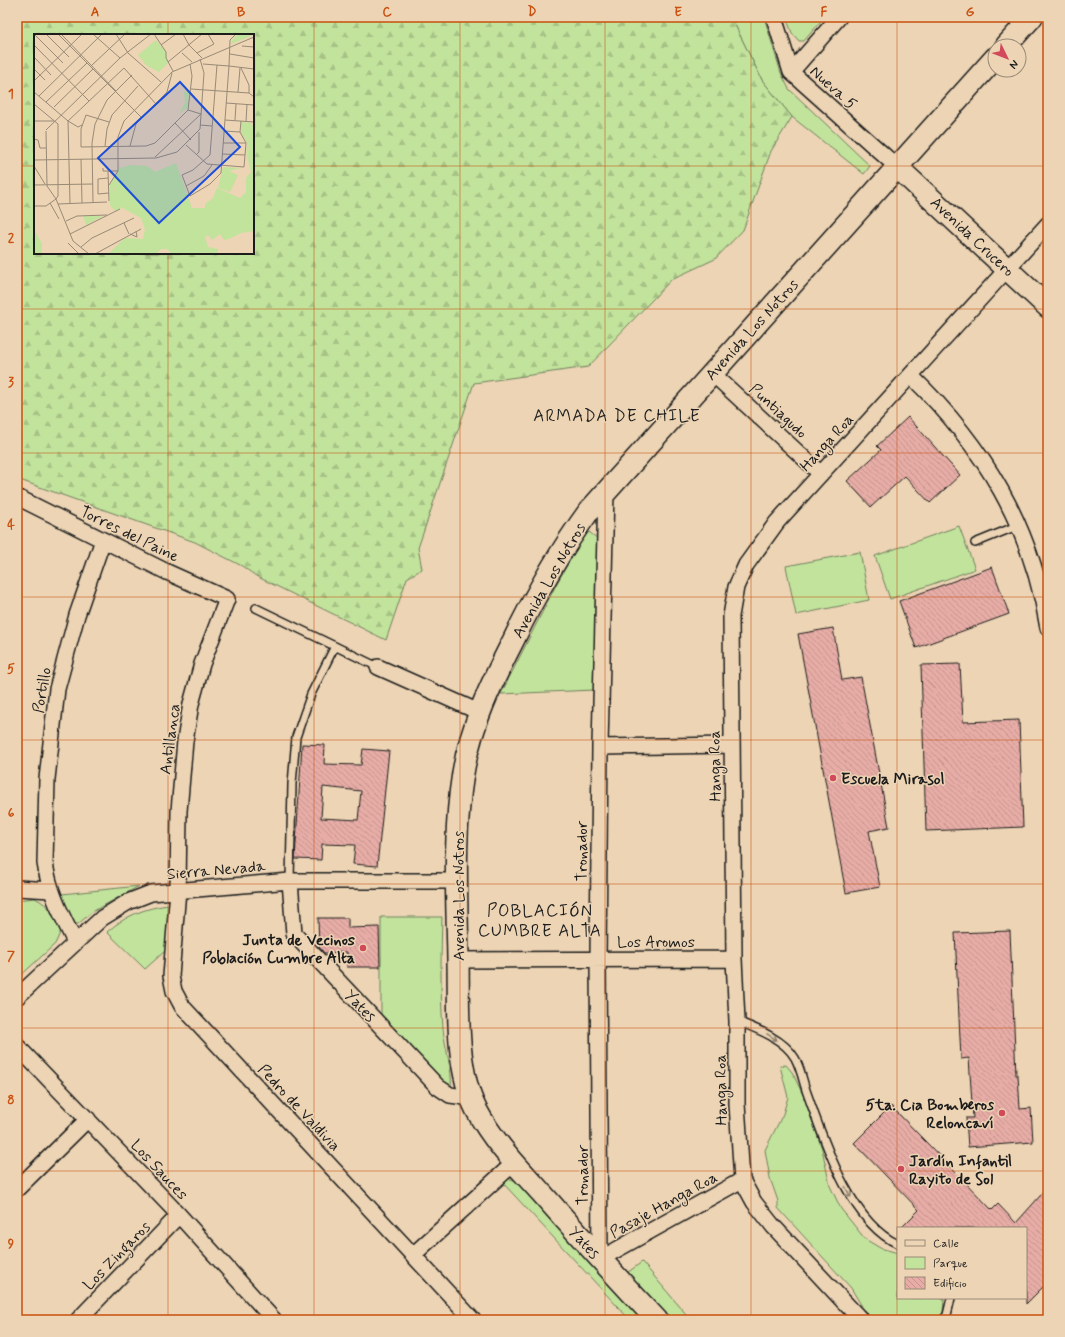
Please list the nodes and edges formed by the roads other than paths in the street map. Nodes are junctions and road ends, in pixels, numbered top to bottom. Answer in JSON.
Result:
{"nodes":[{"id":1,"x":774,"y":17,"type":"edge"},
{"id":2,"x":839,"y":17,"type":"edge"},
{"id":3,"x":1032,"y":17,"type":"edge"},
{"id":4,"x":1013,"y":38,"type":"edge"},
{"id":5,"x":987,"y":67,"type":"edge"},
{"id":6,"x":791,"y":72,"type":"junction"},
{"id":7,"x":896,"y":166,"type":"junction"},
{"id":8,"x":1048,"y":224,"type":"edge"},
{"id":9,"x":1008,"y":269,"type":"junction"},
{"id":10,"x":1048,"y":307,"type":"edge"},
{"id":11,"x":712,"y":373,"type":"junction"},
{"id":12,"x":911,"y":376,"type":"junction"},
{"id":13,"x":821,"y":474,"type":"junction"},
{"id":14,"x":606,"y":491,"type":"junction"},
{"id":15,"x":17,"y":497,"type":"edge"},
{"id":16,"x":1019,"y":525,"type":"junction"},
{"id":17,"x":103,"y":540,"type":"junction"},
{"id":18,"x":975,"y":543,"type":"dead end"},
{"id":19,"x":227,"y":599,"type":"joint"},
{"id":20,"x":256,"y":608,"type":"dead end"},
{"id":21,"x":1048,"y":628,"type":"edge"},
{"id":22,"x":335,"y":646,"type":"junction"},
{"id":23,"x":378,"y":667,"type":"joint"},
{"id":24,"x":479,"y":712,"type":"junction"},
{"id":25,"x":731,"y":745,"type":"junction"},
{"id":26,"x":600,"y":747,"type":"junction"},
{"id":27,"x":290,"y":881,"type":"junction"},
{"id":28,"x":456,"y":881,"type":"junction"},
{"id":29,"x":17,"y":888,"type":"edge"},
{"id":30,"x":51,"y":890,"type":"junction"},
{"id":31,"x":178,"y":890,"type":"junction"},
{"id":32,"x":75,"y":942,"type":"junction"},
{"id":33,"x":598,"y":959,"type":"junction"},
{"id":34,"x":734,"y":959,"type":"junction"},
{"id":35,"x":458,"y":960,"type":"junction"},
{"id":36,"x":17,"y":997,"type":"edge"},
{"id":37,"x":737,"y":1021,"type":"junction"},
{"id":38,"x":17,"y":1046,"type":"edge"},
{"id":39,"x":472,"y":1098,"type":"junction"},
{"id":40,"x":88,"y":1118,"type":"junction"},
{"id":41,"x":514,"y":1163,"type":"junction"},
{"id":42,"x":742,"y":1180,"type":"junction"},
{"id":43,"x":17,"y":1189,"type":"edge"},
{"id":44,"x":179,"y":1216,"type":"junction"},
{"id":45,"x":897,"y":1244,"type":"edge"},
{"id":46,"x":413,"y":1255,"type":"junction"},
{"id":47,"x":600,"y":1260,"type":"junction"},
{"id":48,"x":951,"y":1299,"type":"edge"},
{"id":49,"x":270,"y":1319,"type":"edge"},
{"id":50,"x":78,"y":1320,"type":"edge"},
{"id":51,"x":473,"y":1320,"type":"edge"},
{"id":52,"x":657,"y":1320,"type":"edge"},
{"id":53,"x":861,"y":1320,"type":"edge"},
{"id":54,"x":943,"y":1320,"type":"edge"}],
"edges":[{"from":1,"to":6,"type":"street","name":"Nueva 5"},
{"from":2,"to":6,"type":"street"},
{"from":3,"to":4,"type":"main road"},
{"from":5,"to":7,"type":"main road","name":"Avenida Los Notros"},
{"from":6,"to":7,"type":"street","name":"Nueva 5"},
{"from":7,"to":9,"type":"main road","name":"Avenida Crucero"},
{"from":7,"to":11,"type":"main road","name":"Avenida Los Notros"},
{"from":8,"to":9,"type":"street","name":"Hanga Roa"},
{"from":9,"to":10,"type":"main road","name":"Avenida Crucero"},
{"from":9,"to":12,"type":"street","name":"Hanga Roa"},
{"from":11,"to":13,"type":"street","name":"Puntiagudo"},
{"from":11,"to":14,"type":"main road","name":"Avenida Los Notros"},
{"from":12,"to":13,"type":"street","name":"Hanga Roa"},
{"from":12,"to":16,"type":"street"},
{"from":13,"to":25,"type":"street","name":"Hanga Roa"},
{"from":14,"to":24,"type":"main road","name":"Avenida Los Notros"},
{"from":14,"to":26,"type":"street","name":"Tronador"},
{"from":15,"to":17,"type":"street","name":"Torres del Paine"},
{"from":16,"to":18,"type":"lane"},
{"from":16,"to":21,"type":"street"},
{"from":17,"to":19,"type":"street","name":"Torres del Paine"},
{"from":17,"to":30,"type":"street","name":"Portillo"},
{"from":19,"to":31,"type":"street","name":"Antillanca"},
{"from":20,"to":22,"type":"lane"},
{"from":22,"to":23,"type":"lane"},
{"from":22,"to":27,"type":"lane"},
{"from":23,"to":24,"type":"street"},
{"from":24,"to":28,"type":"main road","name":"Avenida Los Notros"},
{"from":25,"to":26,"type":"street"},
{"from":25,"to":34,"type":"street","name":"Hanga Roa"},
{"from":26,"to":33,"type":"street","name":"Tronador"},
{"from":27,"to":28,"type":"street","name":"Sierra Nevada"},
{"from":27,"to":31,"type":"street","name":"Sierra Nevada"},
{"from":27,"to":39,"type":"street","name":"Yates"},
{"from":28,"to":35,"type":"main road","name":"Avenida Los Notros"},
{"from":29,"to":30,"type":"street"},
{"from":30,"to":32,"type":"street","name":"Portillo"},
{"from":31,"to":32,"type":"street","name":"Sierra Nevada"},
{"from":31,"to":46,"type":"street","name":"Pedro de Valdivia"},
{"from":32,"to":36,"type":"street","name":"Sierra Nevada"},
{"from":33,"to":34,"type":"street","name":"Los Aromos"},
{"from":33,"to":35,"type":"street","name":"Los Aromos"},
{"from":33,"to":47,"type":"street","name":"Tronador"},
{"from":34,"to":37,"type":"street","name":"Hanga Roa"},
{"from":35,"to":39,"type":"main road","name":"Avenida Los Notros"},
{"from":37,"to":42,"type":"street","name":"Hanga Roa"},
{"from":37,"to":45,"type":"lane","one_way":true},
{"from":38,"to":40,"type":"street","name":"Los Sauces"},
{"from":39,"to":41,"type":"main road","name":"Avenida Los Notros"},
{"from":40,"to":43,"type":"street"},
{"from":40,"to":44,"type":"street","name":"Los Sauces"},
{"from":41,"to":46,"type":"street"},
{"from":41,"to":47,"type":"main road","name":"Yates"},
{"from":42,"to":47,"type":"street","name":"Pasaje Hanga Roa"},
{"from":42,"to":53,"type":"street","name":"Hanga Roa"},
{"from":44,"to":49,"type":"street","name":"Los Sauces"},
{"from":44,"to":50,"type":"street","name":"Los Zingaros"},
{"from":46,"to":51,"type":"street","name":"Pedro de Valdivia"},
{"from":47,"to":52,"type":"main road","name":"Yates"},
{"from":48,"to":54,"type":"lane"}]}
